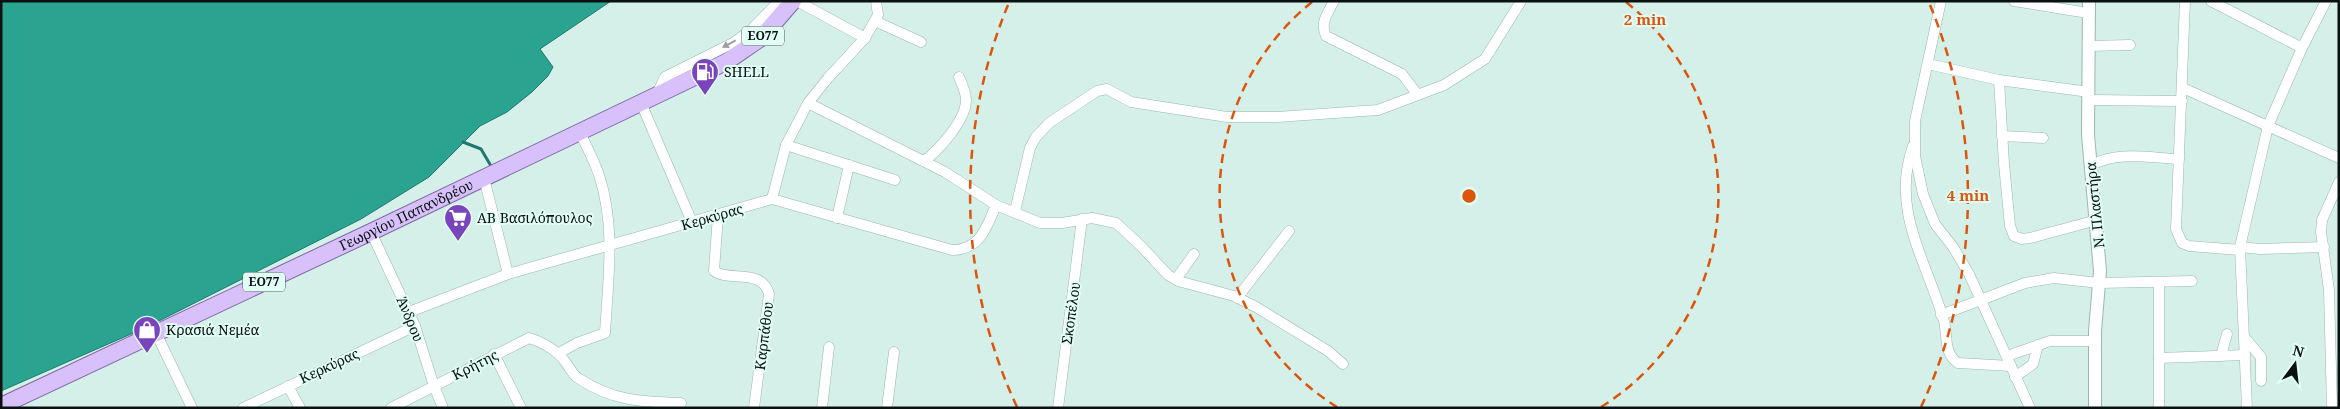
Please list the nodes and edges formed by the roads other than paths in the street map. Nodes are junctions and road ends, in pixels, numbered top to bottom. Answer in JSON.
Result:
{"nodes":[{"id":1,"x":779,"y":1,"type":"edge"},
{"id":2,"x":792,"y":1,"type":"edge"},
{"id":3,"x":798,"y":1,"type":"edge"},
{"id":4,"x":876,"y":1,"type":"edge"},
{"id":5,"x":1334,"y":1,"type":"edge"},
{"id":6,"x":1521,"y":1,"type":"edge"},
{"id":7,"x":1941,"y":1,"type":"edge"},
{"id":8,"x":2014,"y":1,"type":"edge"},
{"id":9,"x":2185,"y":1,"type":"edge"},
{"id":10,"x":2211,"y":1,"type":"edge"},
{"id":11,"x":2326,"y":1,"type":"edge"},
{"id":12,"x":2089,"y":7,"type":"edge"},
{"id":13,"x":874,"y":21,"type":"junction"},
{"id":14,"x":865,"y":38,"type":"junction"},
{"id":15,"x":921,"y":42,"type":"dead end"},
{"id":16,"x":2130,"y":45,"type":"dead end"},
{"id":17,"x":2088,"y":46,"type":"junction"},
{"id":18,"x":2302,"y":48,"type":"junction"},
{"id":19,"x":1928,"y":64,"type":"junction"},
{"id":20,"x":959,"y":76,"type":"dead end"},
{"id":21,"x":1999,"y":80,"type":"junction"},
{"id":22,"x":2183,"y":88,"type":"junction"},
{"id":23,"x":1418,"y":95,"type":"junction"},
{"id":24,"x":656,"y":96,"type":"junction"},
{"id":25,"x":2090,"y":96,"type":"junction"},
{"id":26,"x":2182,"y":100,"type":"junction"},
{"id":27,"x":640,"y":103,"type":"junction"},
{"id":28,"x":808,"y":103,"type":"junction"},
{"id":29,"x":2268,"y":126,"type":"junction"},
{"id":30,"x":580,"y":132,"type":"junction"},
{"id":31,"x":2002,"y":136,"type":"junction"},
{"id":32,"x":2042,"y":138,"type":"dead end"},
{"id":33,"x":1914,"y":143,"type":"junction"},
{"id":34,"x":786,"y":145,"type":"junction"},
{"id":35,"x":2339,"y":158,"type":"edge"},
{"id":36,"x":2179,"y":159,"type":"junction"},
{"id":37,"x":924,"y":161,"type":"junction"},
{"id":38,"x":850,"y":165,"type":"junction"},
{"id":39,"x":2090,"y":166,"type":"junction"},
{"id":40,"x":484,"y":178,"type":"junction"},
{"id":41,"x":895,"y":180,"type":"dead end"},
{"id":42,"x":2339,"y":182,"type":"edge"},
{"id":43,"x":772,"y":200,"type":"junction"},
{"id":44,"x":996,"y":205,"type":"junction"},
{"id":45,"x":1014,"y":211,"type":"junction"},
{"id":46,"x":718,"y":215,"type":"junction"},
{"id":47,"x":837,"y":218,"type":"junction"},
{"id":48,"x":1082,"y":219,"type":"junction"},
{"id":49,"x":2097,"y":220,"type":"junction"},
{"id":50,"x":692,"y":222,"type":"junction"},
{"id":51,"x":371,"y":232,"type":"junction"},
{"id":52,"x":1289,"y":232,"type":"dead end"},
{"id":53,"x":610,"y":246,"type":"junction"},
{"id":54,"x":2324,"y":247,"type":"junction"},
{"id":55,"x":2240,"y":248,"type":"junction"},
{"id":56,"x":1194,"y":254,"type":"dead end"},
{"id":57,"x":508,"y":274,"type":"junction"},
{"id":58,"x":1176,"y":280,"type":"junction"},
{"id":59,"x":2192,"y":281,"type":"dead end"},
{"id":60,"x":2100,"y":282,"type":"junction"},
{"id":61,"x":2159,"y":283,"type":"junction"},
{"id":62,"x":1237,"y":298,"type":"junction"},
{"id":63,"x":1982,"y":299,"type":"junction"},
{"id":64,"x":409,"y":312,"type":"junction"},
{"id":65,"x":1942,"y":315,"type":"junction"},
{"id":66,"x":415,"y":326,"type":"junction"},
{"id":67,"x":156,"y":333,"type":"junction"},
{"id":68,"x":2227,"y":334,"type":"dead end"},
{"id":69,"x":2245,"y":338,"type":"junction"},
{"id":70,"x":2095,"y":341,"type":"junction"},
{"id":71,"x":2038,"y":345,"type":"junction"},
{"id":72,"x":829,"y":348,"type":"dead end"},
{"id":73,"x":894,"y":352,"type":"dead end"},
{"id":74,"x":559,"y":353,"type":"junction"},
{"id":75,"x":494,"y":354,"type":"junction"},
{"id":76,"x":2245,"y":355,"type":"junction"},
{"id":77,"x":2221,"y":356,"type":"junction"},
{"id":78,"x":2159,"y":358,"type":"junction"},
{"id":79,"x":2009,"y":361,"type":"junction"},
{"id":80,"x":1343,"y":364,"type":"dead end"},
{"id":81,"x":2015,"y":378,"type":"junction"},
{"id":82,"x":2261,"y":381,"type":"dead end"},
{"id":83,"x":288,"y":386,"type":"junction"},
{"id":84,"x":434,"y":386,"type":"junction"},
{"id":85,"x":681,"y":403,"type":"dead end"},
{"id":86,"x":634,"y":405,"type":"edge"},
{"id":87,"x":1,"y":406,"type":"edge"},
{"id":88,"x":756,"y":407,"type":"edge"},
{"id":89,"x":192,"y":408,"type":"edge"},
{"id":90,"x":243,"y":408,"type":"edge"},
{"id":91,"x":300,"y":408,"type":"edge"},
{"id":92,"x":391,"y":408,"type":"edge"},
{"id":93,"x":443,"y":408,"type":"edge"},
{"id":94,"x":521,"y":408,"type":"edge"},
{"id":95,"x":822,"y":408,"type":"edge"},
{"id":96,"x":887,"y":408,"type":"edge"},
{"id":97,"x":1058,"y":408,"type":"edge"},
{"id":98,"x":2030,"y":408,"type":"edge"},
{"id":99,"x":2095,"y":408,"type":"edge"},
{"id":100,"x":2160,"y":408,"type":"edge"},
{"id":101,"x":2247,"y":408,"type":"edge"},
{"id":102,"x":2332,"y":408,"type":"edge"}],
"edges":[{"from":1,"to":24,"type":"street","one_way":true},
{"from":2,"to":24,"type":"main road","name":"Γεωργίου Παπανδρέου","number":"ΕΟ77"},
{"from":3,"to":14,"type":"street"},
{"from":4,"to":13,"type":"street"},
{"from":5,"to":23,"type":"street"},
{"from":6,"to":23,"type":"street"},
{"from":7,"to":19,"type":"street"},
{"from":8,"to":12,"type":"street"},
{"from":9,"to":22,"type":"street"},
{"from":10,"to":18,"type":"street"},
{"from":11,"to":18,"type":"street"},
{"from":12,"to":17,"type":"street","name":"Ν. Πλαστήρα"},
{"from":13,"to":14,"type":"street"},
{"from":13,"to":15,"type":"street"},
{"from":14,"to":28,"type":"street"},
{"from":16,"to":17,"type":"street"},
{"from":17,"to":25,"type":"street","name":"Ν. Πλαστήρα"},
{"from":18,"to":29,"type":"street"},
{"from":19,"to":21,"type":"street"},
{"from":19,"to":33,"type":"street"},
{"from":20,"to":37,"type":"street"},
{"from":21,"to":25,"type":"street"},
{"from":21,"to":31,"type":"street"},
{"from":22,"to":26,"type":"street"},
{"from":22,"to":29,"type":"street"},
{"from":23,"to":45,"type":"street"},
{"from":24,"to":27,"type":"main road","name":"Γεωργίου Παπανδρέου","number":"ΕΟ77"},
{"from":25,"to":26,"type":"street"},
{"from":25,"to":39,"type":"street","name":"Ν. Πλαστήρα"},
{"from":26,"to":36,"type":"street"},
{"from":27,"to":30,"type":"main road","name":"Γεωργίου Παπανδρέου","number":"ΕΟ77"},
{"from":27,"to":50,"type":"street"},
{"from":28,"to":34,"type":"street"},
{"from":28,"to":37,"type":"street"},
{"from":29,"to":35,"type":"street"},
{"from":29,"to":55,"type":"street"},
{"from":30,"to":40,"type":"main road","name":"Γεωργίου Παπανδρέου","number":"ΕΟ77"},
{"from":30,"to":53,"type":"street"},
{"from":31,"to":32,"type":"street"},
{"from":31,"to":49,"type":"street"},
{"from":33,"to":63,"type":"street"},
{"from":33,"to":65,"type":"street"},
{"from":34,"to":38,"type":"street"},
{"from":34,"to":43,"type":"street"},
{"from":36,"to":39,"type":"street"},
{"from":36,"to":55,"type":"street"},
{"from":37,"to":44,"type":"street"},
{"from":38,"to":41,"type":"street"},
{"from":38,"to":47,"type":"street"},
{"from":39,"to":49,"type":"street","name":"Ν. Πλαστήρα"},
{"from":40,"to":51,"type":"main road","name":"Γεωργίου Παπανδρέου","number":"ΕΟ77"},
{"from":40,"to":57,"type":"street"},
{"from":42,"to":54,"type":"street"},
{"from":43,"to":46,"type":"street","name":"Κερκύρας"},
{"from":43,"to":47,"type":"street"},
{"from":44,"to":45,"type":"street"},
{"from":44,"to":47,"type":"street"},
{"from":45,"to":48,"type":"street"},
{"from":46,"to":50,"type":"street","name":"Κερκύρας"},
{"from":46,"to":88,"type":"street","name":"Καρπάθου"},
{"from":48,"to":58,"type":"street"},
{"from":48,"to":97,"type":"street","name":"Σκοπέλου"},
{"from":49,"to":60,"type":"street","name":"Ν. Πλαστήρα"},
{"from":50,"to":53,"type":"street","name":"Κερκύρας"},
{"from":51,"to":64,"type":"street","name":"Άνδρου"},
{"from":51,"to":67,"type":"main road","name":"Γεωργίου Παπανδρέου","number":"ΕΟ77"},
{"from":52,"to":62,"type":"street"},
{"from":53,"to":57,"type":"street","name":"Κερκύρας"},
{"from":53,"to":74,"type":"street"},
{"from":54,"to":55,"type":"street"},
{"from":54,"to":102,"type":"street"},
{"from":55,"to":69,"type":"street"},
{"from":56,"to":58,"type":"street"},
{"from":57,"to":64,"type":"street","name":"Κερκύρας"},
{"from":58,"to":62,"type":"street"},
{"from":59,"to":61,"type":"street"},
{"from":60,"to":61,"type":"street"},
{"from":60,"to":63,"type":"street"},
{"from":60,"to":70,"type":"street","name":"Ν. Πλαστήρα"},
{"from":61,"to":78,"type":"street"},
{"from":62,"to":80,"type":"street"},
{"from":63,"to":65,"type":"street"},
{"from":63,"to":79,"type":"street"},
{"from":64,"to":66,"type":"street","name":"Άνδρου"},
{"from":65,"to":79,"type":"street"},
{"from":66,"to":83,"type":"street","name":"Κερκύρας"},
{"from":66,"to":84,"type":"street","name":"Άνδρου"},
{"from":67,"to":87,"type":"main road","name":"Γεωργίου Παπανδρέου","number":"ΕΟ77"},
{"from":67,"to":89,"type":"street"},
{"from":68,"to":77,"type":"street"},
{"from":69,"to":76,"type":"street"},
{"from":69,"to":82,"type":"street"},
{"from":70,"to":71,"type":"street"},
{"from":70,"to":99,"type":"street","name":"Ν. Πλαστήρα"},
{"from":71,"to":79,"type":"street"},
{"from":71,"to":81,"type":"street"},
{"from":72,"to":95,"type":"street"},
{"from":73,"to":96,"type":"street"},
{"from":74,"to":75,"type":"street","name":"Κρήτης"},
{"from":74,"to":86,"type":"street"},
{"from":75,"to":84,"type":"street","name":"Κρήτης"},
{"from":75,"to":94,"type":"street"},
{"from":76,"to":77,"type":"street"},
{"from":76,"to":101,"type":"street"},
{"from":77,"to":78,"type":"street"},
{"from":78,"to":100,"type":"street"},
{"from":79,"to":81,"type":"street"},
{"from":81,"to":98,"type":"street"},
{"from":83,"to":90,"type":"street","name":"Κερκύρας"},
{"from":83,"to":91,"type":"street"},
{"from":84,"to":92,"type":"street","name":"Κρήτης"},
{"from":84,"to":93,"type":"street","name":"Άνδρου"},
{"from":85,"to":86,"type":"street"}]}
